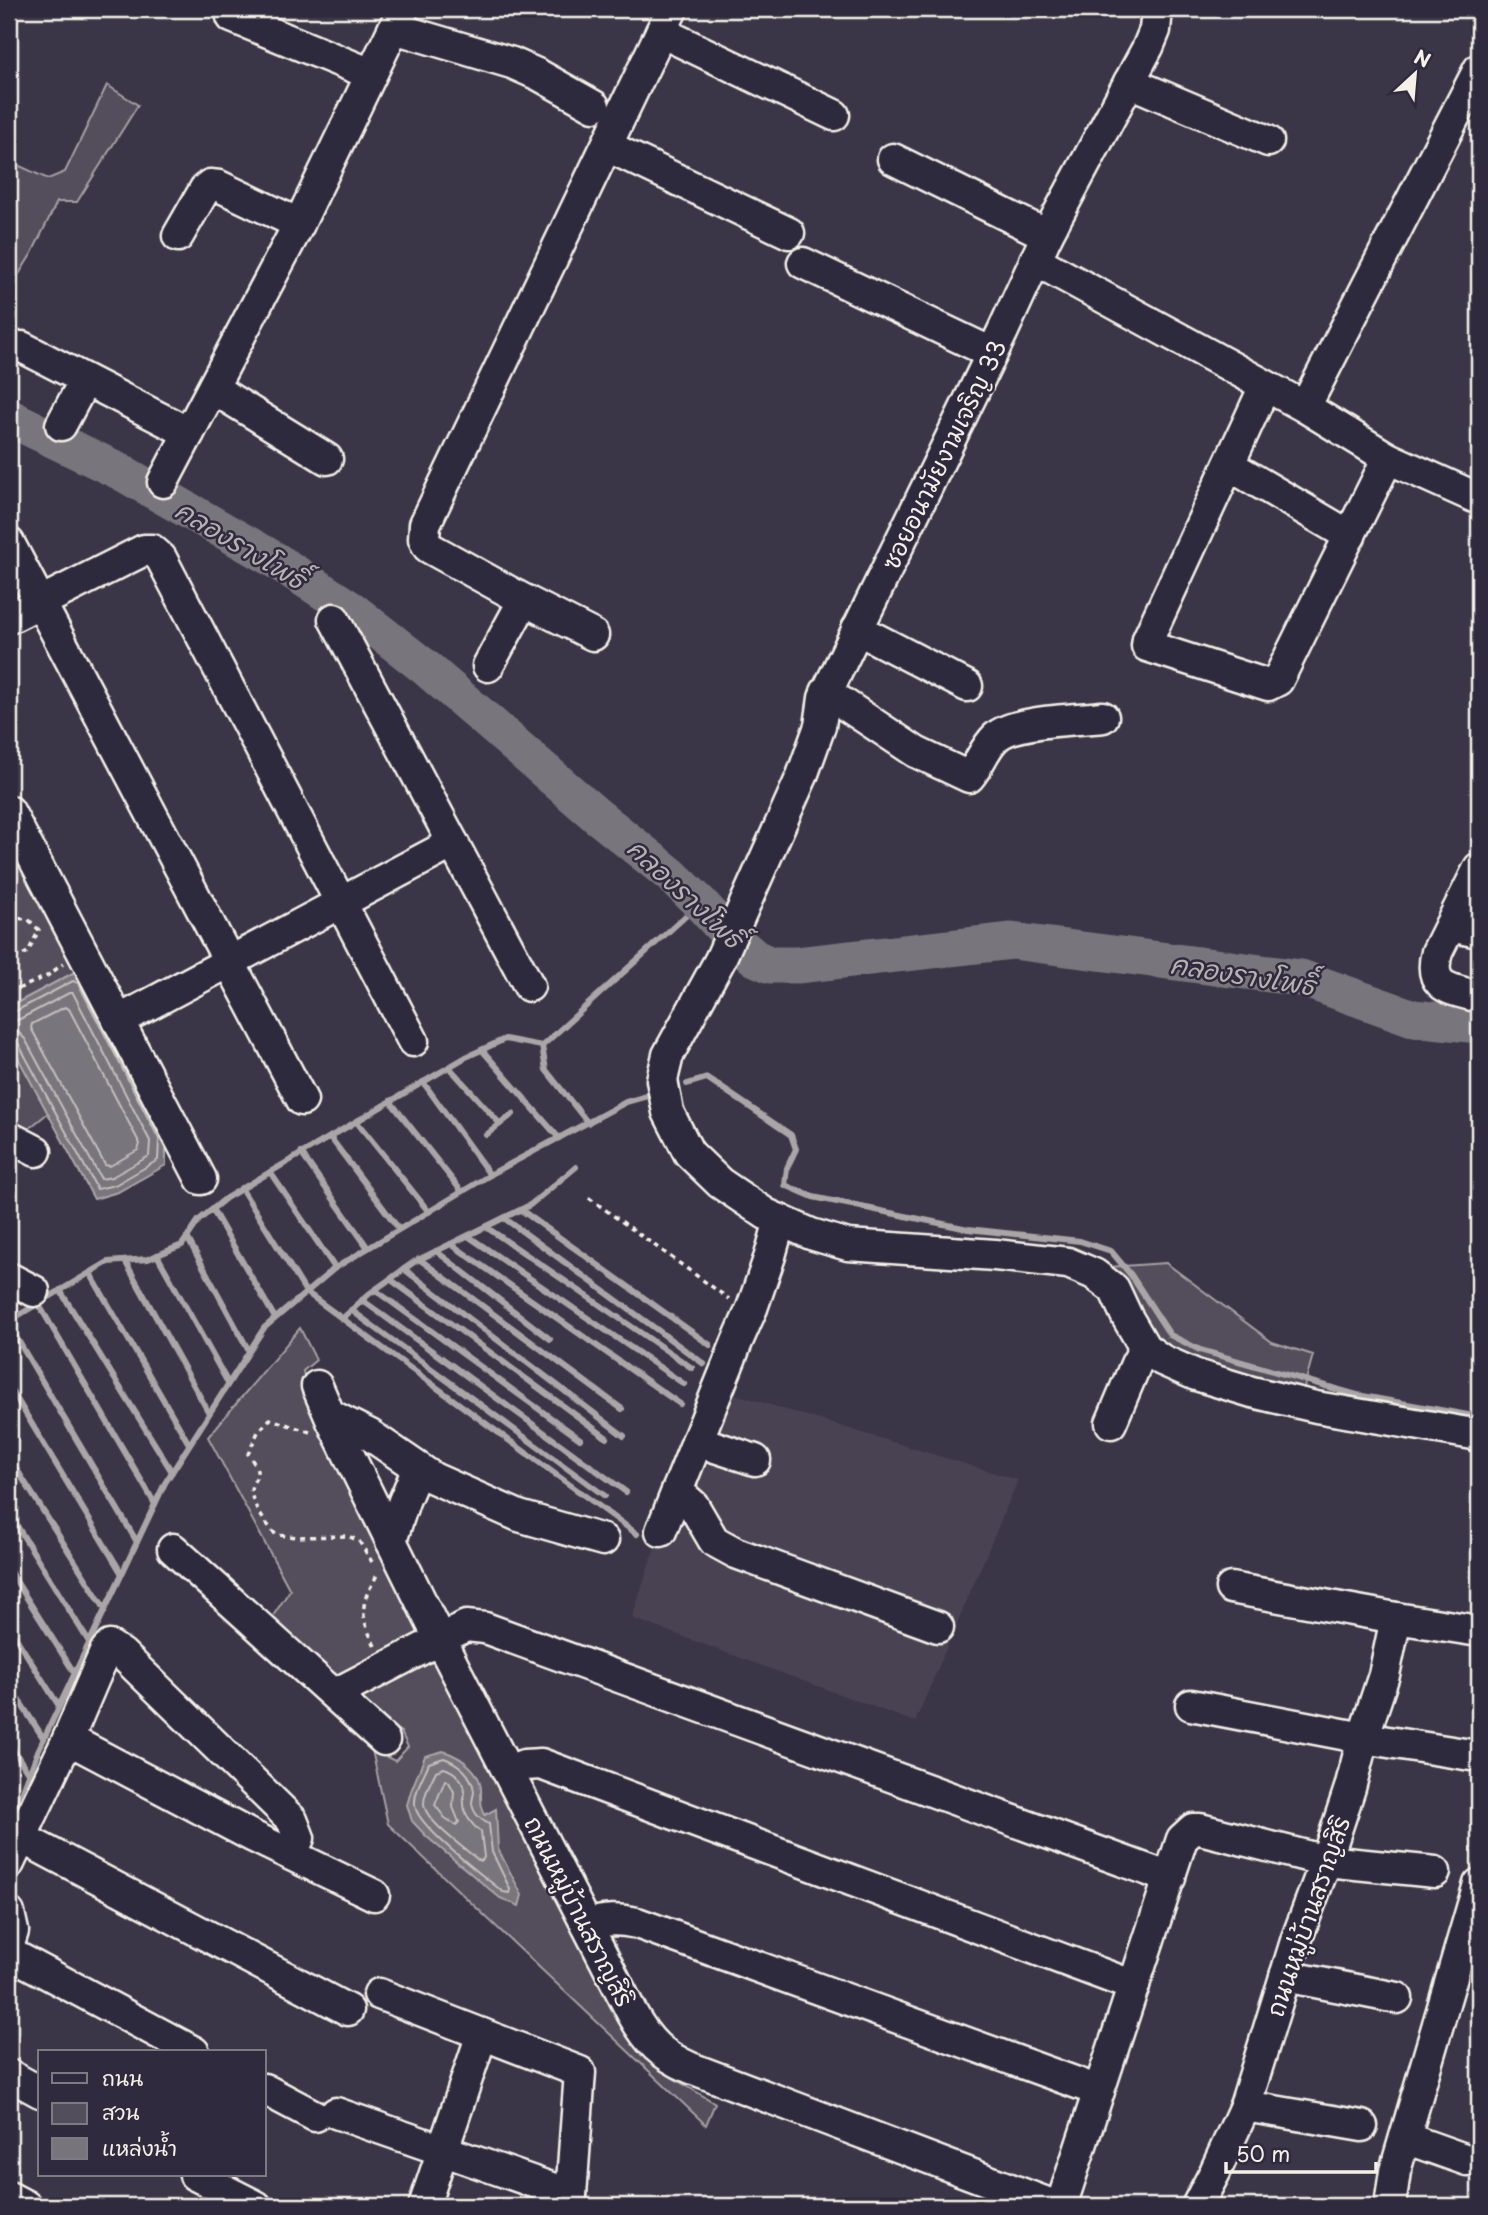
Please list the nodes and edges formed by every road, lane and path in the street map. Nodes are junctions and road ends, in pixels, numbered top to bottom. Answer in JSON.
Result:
{"nodes":[{"id":1,"x":1160,"y":11,"type":"edge"},
{"id":2,"x":232,"y":17,"type":"dead end"},
{"id":3,"x":398,"y":18,"type":"edge"},
{"id":4,"x":667,"y":20,"type":"edge"},
{"id":5,"x":1479,"y":69,"type":"edge"},
{"id":6,"x":370,"y":74,"type":"junction"},
{"id":7,"x":1129,"y":82,"type":"junction"},
{"id":8,"x":594,"y":106,"type":"dead end"},
{"id":9,"x":834,"y":115,"type":"dead end"},
{"id":10,"x":1268,"y":141,"type":"dead end"},
{"id":11,"x":607,"y":146,"type":"junction"},
{"id":12,"x":893,"y":159,"type":"dead end"},
{"id":13,"x":299,"y":224,"type":"junction"},
{"id":14,"x":789,"y":233,"type":"dead end"},
{"id":15,"x":178,"y":236,"type":"dead end"},
{"id":16,"x":1041,"y":247,"type":"junction"},
{"id":17,"x":803,"y":263,"type":"dead end"},
{"id":18,"x":22,"y":347,"type":"dead end"},
{"id":19,"x":992,"y":353,"type":"junction"},
{"id":20,"x":85,"y":380,"type":"junction"},
{"id":21,"x":1265,"y":386,"type":"junction"},
{"id":22,"x":214,"y":389,"type":"junction"},
{"id":23,"x":1305,"y":407,"type":"junction"},
{"id":24,"x":61,"y":425,"type":"dead end"},
{"id":25,"x":189,"y":433,"type":"junction"},
{"id":26,"x":1388,"y":458,"type":"junction"},
{"id":27,"x":327,"y":459,"type":"dead end"},
{"id":28,"x":1229,"y":465,"type":"junction"},
{"id":29,"x":163,"y":482,"type":"dead end"},
{"id":30,"x":1479,"y":499,"type":"edge"},
{"id":31,"x":1350,"y":536,"type":"junction"},
{"id":32,"x":9,"y":543,"type":"edge"},
{"id":33,"x":524,"y":600,"type":"junction"},
{"id":34,"x":40,"y":603,"type":"junction"},
{"id":35,"x":9,"y":618,"type":"edge"},
{"id":36,"x":334,"y":619,"type":"dead end"},
{"id":37,"x":857,"y":629,"type":"junction"},
{"id":38,"x":593,"y":635,"type":"dead end"},
{"id":39,"x":488,"y":666,"type":"dead end"},
{"id":40,"x":967,"y":686,"type":"dead end"},
{"id":41,"x":827,"y":692,"type":"junction"},
{"id":42,"x":1103,"y":717,"type":"dead end"},
{"id":43,"x":9,"y":811,"type":"edge"},
{"id":44,"x":453,"y":843,"type":"junction"},
{"id":45,"x":1479,"y":868,"type":"edge"},
{"id":46,"x":340,"y":903,"type":"junction"},
{"id":47,"x":9,"y":918,"type":"edge"},
{"id":48,"x":1450,"y":926,"type":"junction"},
{"id":49,"x":1479,"y":932,"type":"edge"},
{"id":50,"x":64,"y":952,"type":"dead end"},
{"id":51,"x":9,"y":961,"type":"edge"},
{"id":52,"x":229,"y":962,"type":"junction"},
{"id":53,"x":529,"y":986,"type":"dead end"},
{"id":54,"x":9,"y":993,"type":"edge"},
{"id":55,"x":1479,"y":997,"type":"edge"},
{"id":56,"x":118,"y":1021,"type":"junction"},
{"id":57,"x":413,"y":1041,"type":"dead end"},
{"id":58,"x":302,"y":1100,"type":"dead end"},
{"id":59,"x":9,"y":1137,"type":"edge"},
{"id":60,"x":36,"y":1151,"type":"dead end"},
{"id":61,"x":201,"y":1179,"type":"dead end"},
{"id":62,"x":589,"y":1198,"type":"dead end"},
{"id":63,"x":780,"y":1220,"type":"junction"},
{"id":64,"x":750,"y":1314,"type":"junction"},
{"id":65,"x":1145,"y":1348,"type":"junction"},
{"id":66,"x":317,"y":1386,"type":"dead end"},
{"id":67,"x":333,"y":1423,"type":"junction"},
{"id":68,"x":1111,"y":1423,"type":"dead end"},
{"id":69,"x":1479,"y":1435,"type":"edge"},
{"id":70,"x":697,"y":1441,"type":"junction"},
{"id":71,"x":755,"y":1460,"type":"dead end"},
{"id":72,"x":418,"y":1468,"type":"junction"},
{"id":73,"x":677,"y":1491,"type":"junction"},
{"id":74,"x":661,"y":1531,"type":"dead end"},
{"id":75,"x":603,"y":1540,"type":"dead end"},
{"id":76,"x":391,"y":1541,"type":"junction"},
{"id":77,"x":173,"y":1549,"type":"dead end"},
{"id":78,"x":1231,"y":1588,"type":"dead end"},
{"id":79,"x":1396,"y":1618,"type":"junction"},
{"id":80,"x":938,"y":1627,"type":"dead end"},
{"id":81,"x":1479,"y":1631,"type":"edge"},
{"id":82,"x":440,"y":1640,"type":"junction"},
{"id":83,"x":386,"y":1668,"type":"junction"},
{"id":84,"x":335,"y":1694,"type":"junction"},
{"id":85,"x":1191,"y":1705,"type":"dead end"},
{"id":86,"x":1363,"y":1738,"type":"junction"},
{"id":87,"x":68,"y":1740,"type":"junction"},
{"id":88,"x":384,"y":1740,"type":"dead end"},
{"id":89,"x":1471,"y":1755,"type":"dead end"},
{"id":90,"x":509,"y":1771,"type":"junction"},
{"id":91,"x":279,"y":1849,"type":"junction"},
{"id":92,"x":15,"y":1851,"type":"edge"},
{"id":93,"x":1326,"y":1860,"type":"junction"},
{"id":94,"x":1435,"y":1872,"type":"dead end"},
{"id":95,"x":1170,"y":1878,"type":"junction"},
{"id":96,"x":1479,"y":1884,"type":"edge"},
{"id":97,"x":374,"y":1895,"type":"dead end"},
{"id":98,"x":9,"y":1913,"type":"edge"},
{"id":99,"x":587,"y":1925,"type":"junction"},
{"id":100,"x":9,"y":1944,"type":"edge"},
{"id":101,"x":9,"y":1953,"type":"edge"},
{"id":102,"x":1285,"y":1976,"type":"junction"},
{"id":103,"x":1134,"y":1986,"type":"junction"},
{"id":104,"x":379,"y":1994,"type":"dead end"},
{"id":105,"x":1397,"y":1998,"type":"dead end"},
{"id":106,"x":348,"y":2010,"type":"dead end"},
{"id":107,"x":482,"y":2034,"type":"junction"},
{"id":108,"x":190,"y":2050,"type":"edge"},
{"id":109,"x":9,"y":2075,"type":"edge"},
{"id":110,"x":266,"y":2090,"type":"edge"},
{"id":111,"x":38,"y":2091,"type":"edge"},
{"id":112,"x":1099,"y":2091,"type":"junction"},
{"id":113,"x":1245,"y":2106,"type":"junction"},
{"id":114,"x":1362,"y":2126,"type":"dead end"},
{"id":115,"x":1405,"y":2138,"type":"junction"},
{"id":116,"x":443,"y":2150,"type":"junction"},
{"id":117,"x":1467,"y":2160,"type":"dead end"},
{"id":118,"x":197,"y":2176,"type":"edge"},
{"id":119,"x":9,"y":2197,"type":"edge"},
{"id":120,"x":569,"y":2201,"type":"edge"},
{"id":121,"x":26,"y":2206,"type":"edge"},
{"id":122,"x":256,"y":2206,"type":"edge"},
{"id":123,"x":424,"y":2206,"type":"edge"},
{"id":124,"x":1055,"y":2206,"type":"edge"},
{"id":125,"x":1061,"y":2206,"type":"edge"},
{"id":126,"x":1197,"y":2206,"type":"edge"},
{"id":127,"x":1390,"y":2206,"type":"edge"}],
"edges":[{"from":1,"to":7,"type":"street","name":"ซอยอนามัยงามเจริญ 33"},
{"from":2,"to":6,"type":"street"},
{"from":3,"to":6,"type":"street"},
{"from":3,"to":8,"type":"street"},
{"from":4,"to":9,"type":"street"},
{"from":4,"to":11,"type":"street"},
{"from":5,"to":23,"type":"street"},
{"from":6,"to":13,"type":"street"},
{"from":7,"to":10,"type":"street"},
{"from":7,"to":16,"type":"street","name":"ซอยอนามัยงามเจริญ 33"},
{"from":11,"to":14,"type":"street"},
{"from":11,"to":33,"type":"street"},
{"from":12,"to":16,"type":"street"},
{"from":13,"to":15,"type":"street"},
{"from":13,"to":22,"type":"street"},
{"from":16,"to":19,"type":"street","name":"ซอยอนามัยงามเจริญ 33"},
{"from":16,"to":21,"type":"street"},
{"from":17,"to":19,"type":"street"},
{"from":18,"to":20,"type":"street"},
{"from":19,"to":37,"type":"street","name":"ซอยอนามัยงามเจริญ 33"},
{"from":20,"to":24,"type":"street"},
{"from":20,"to":25,"type":"street"},
{"from":21,"to":23,"type":"street"},
{"from":21,"to":28,"type":"street"},
{"from":22,"to":25,"type":"street"},
{"from":22,"to":27,"type":"street"},
{"from":23,"to":26,"type":"street"},
{"from":25,"to":29,"type":"street"},
{"from":26,"to":30,"type":"street"},
{"from":26,"to":31,"type":"street"},
{"from":28,"to":31,"type":"street"},
{"from":28,"to":31,"type":"street"},
{"from":32,"to":34,"type":"street"},
{"from":33,"to":38,"type":"street"},
{"from":33,"to":39,"type":"street"},
{"from":34,"to":35,"type":"street"},
{"from":34,"to":46,"type":"street"},
{"from":34,"to":52,"type":"street"},
{"from":36,"to":44,"type":"street"},
{"from":37,"to":40,"type":"street"},
{"from":37,"to":41,"type":"street","name":"ซอยอนามัยงามเจริญ 33"},
{"from":41,"to":42,"type":"street"},
{"from":41,"to":63,"type":"street","name":"ซอยอนามัยงามเจริญ 33"},
{"from":43,"to":56,"type":"street"},
{"from":44,"to":46,"type":"street"},
{"from":44,"to":53,"type":"street"},
{"from":45,"to":48,"type":"street"},
{"from":46,"to":52,"type":"street"},
{"from":46,"to":57,"type":"street"},
{"from":47,"to":51,"type":"path"},
{"from":48,"to":49,"type":"street"},
{"from":48,"to":55,"type":"street"},
{"from":50,"to":54,"type":"path"},
{"from":52,"to":56,"type":"street"},
{"from":52,"to":58,"type":"street"},
{"from":56,"to":61,"type":"street"},
{"from":59,"to":60,"type":"street"},
{"from":62,"to":64,"type":"path"},
{"from":63,"to":64,"type":"street"},
{"from":63,"to":65,"type":"street","name":"ซอยอนามัยงามเจริญ 33"},
{"from":64,"to":70,"type":"street"},
{"from":65,"to":68,"type":"street"},
{"from":65,"to":69,"type":"street"},
{"from":66,"to":67,"type":"street","name":"ถนนหมู่บ้านสราญสิริ"},
{"from":67,"to":72,"type":"street"},
{"from":67,"to":76,"type":"street","name":"ถนนหมู่บ้านสราญสิริ"},
{"from":67,"to":83,"type":"path"},
{"from":70,"to":71,"type":"street"},
{"from":70,"to":73,"type":"street"},
{"from":72,"to":75,"type":"street"},
{"from":72,"to":76,"type":"street"},
{"from":73,"to":74,"type":"street"},
{"from":73,"to":80,"type":"street"},
{"from":76,"to":82,"type":"street","name":"ถนนหมู่บ้านสราญสิริ"},
{"from":77,"to":84,"type":"street"},
{"from":78,"to":79,"type":"street"},
{"from":79,"to":81,"type":"street"},
{"from":79,"to":86,"type":"street","name":"ถนนหมู่บ้านสราญสิริ"},
{"from":82,"to":83,"type":"street"},
{"from":82,"to":90,"type":"street","name":"ถนนหมู่บ้านสราญสิริ"},
{"from":82,"to":95,"type":"street"},
{"from":83,"to":84,"type":"street"},
{"from":84,"to":88,"type":"street"},
{"from":85,"to":86,"type":"street"},
{"from":86,"to":89,"type":"street"},
{"from":86,"to":93,"type":"street","name":"ถนนหมู่บ้านสราญสิริ"},
{"from":87,"to":91,"type":"street"},
{"from":87,"to":91,"type":"street"},
{"from":87,"to":92,"type":"street"},
{"from":90,"to":99,"type":"street","name":"ถนนหมู่บ้านสราญสิริ"},
{"from":90,"to":103,"type":"street"},
{"from":91,"to":97,"type":"street"},
{"from":92,"to":106,"type":"street"},
{"from":93,"to":94,"type":"street"},
{"from":93,"to":95,"type":"street"},
{"from":93,"to":102,"type":"street","name":"ถนนหมู่บ้านสราญสิริ"},
{"from":95,"to":103,"type":"street"},
{"from":96,"to":115,"type":"street"},
{"from":98,"to":100,"type":"street"},
{"from":99,"to":112,"type":"street"},
{"from":99,"to":124,"type":"street","name":"ถนนหมู่บ้านสราญสิริ"},
{"from":101,"to":108,"type":"street"},
{"from":102,"to":105,"type":"street"},
{"from":102,"to":113,"type":"street","name":"ถนนหมู่บ้านสราญสิริ"},
{"from":103,"to":112,"type":"street"},
{"from":104,"to":107,"type":"street"},
{"from":107,"to":116,"type":"street"},
{"from":107,"to":120,"type":"street"},
{"from":109,"to":111,"type":"street"},
{"from":110,"to":116,"type":"street"},
{"from":112,"to":125,"type":"street"},
{"from":113,"to":114,"type":"street"},
{"from":113,"to":126,"type":"street","name":"ถนนหมู่บ้านสราญสิริ"},
{"from":115,"to":117,"type":"street"},
{"from":115,"to":127,"type":"street"},
{"from":116,"to":120,"type":"street"},
{"from":116,"to":123,"type":"street"},
{"from":118,"to":122,"type":"street"},
{"from":119,"to":121,"type":"street"}]}
